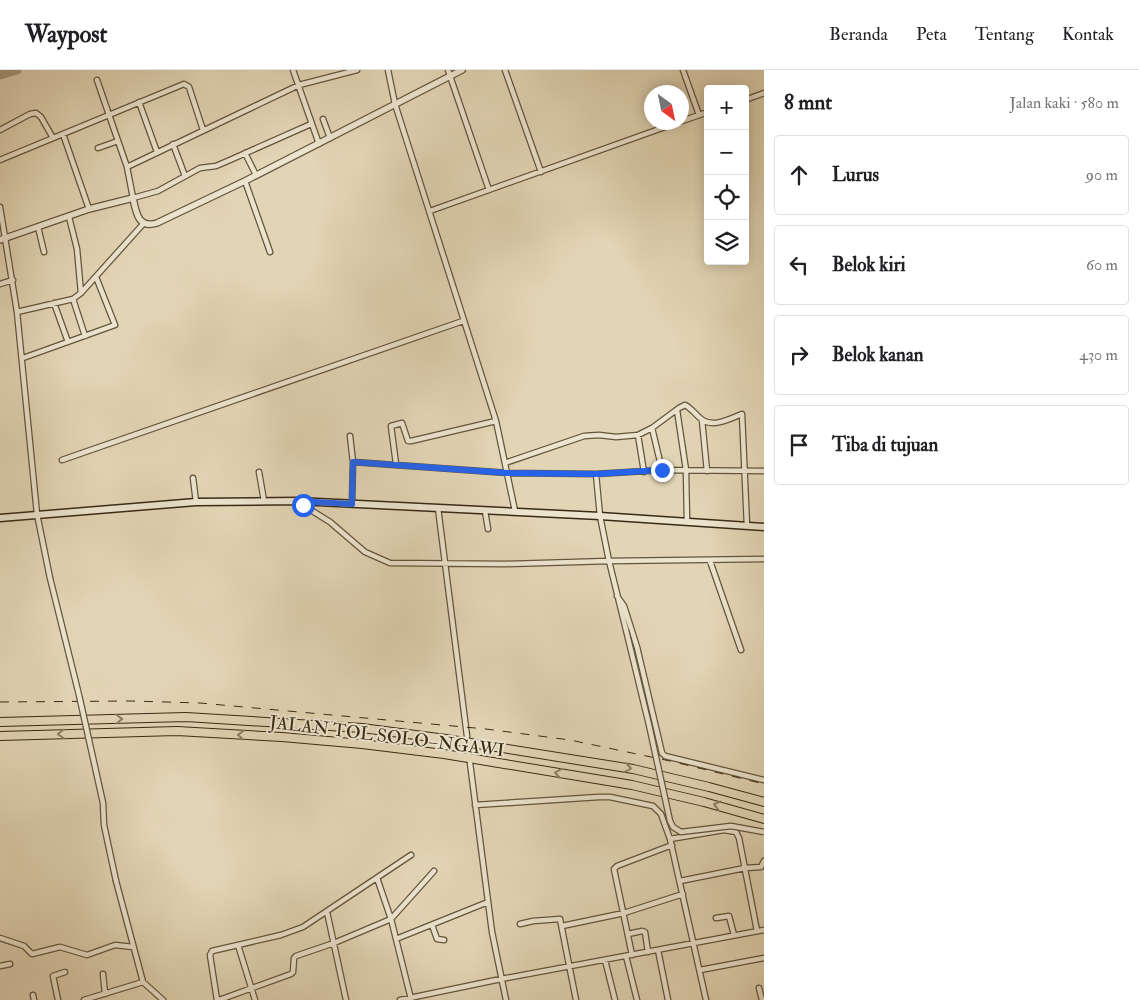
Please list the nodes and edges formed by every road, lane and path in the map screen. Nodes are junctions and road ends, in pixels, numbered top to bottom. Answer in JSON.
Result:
{"nodes":[{"id":1,"x":293,"y":70,"type":"edge"},
{"id":2,"x":357,"y":70,"type":"edge"},
{"id":3,"x":388,"y":70,"type":"edge"},
{"id":4,"x":462,"y":70,"type":"edge"},
{"id":5,"x":505,"y":70,"type":"edge"},
{"id":6,"x":683,"y":70,"type":"edge"},
{"id":7,"x":449,"y":73,"type":"edge"},
{"id":8,"x":97,"y":80,"type":"dead end"},
{"id":9,"x":299,"y":85,"type":"junction"},
{"id":10,"x":764,"y":93,"type":"edge"},
{"id":11,"x":749,"y":99,"type":"edge"},
{"id":12,"x":139,"y":102,"type":"junction"},
{"id":13,"x":396,"y":104,"type":"junction"},
{"id":14,"x":704,"y":113,"type":"edge"},
{"id":15,"x":109,"y":115,"type":"junction"},
{"id":16,"x":699,"y":115,"type":"junction"},
{"id":17,"x":322,"y":119,"type":"dead end"},
{"id":18,"x":689,"y":119,"type":"edge"},
{"id":19,"x":311,"y":124,"type":"junction"},
{"id":20,"x":0,"y":130,"type":"edge"},
{"id":21,"x":203,"y":130,"type":"junction"},
{"id":22,"x":658,"y":130,"type":"edge"},
{"id":23,"x":63,"y":134,"type":"junction"},
{"id":24,"x":53,"y":138,"type":"junction"},
{"id":25,"x":330,"y":138,"type":"junction"},
{"id":26,"x":118,"y":141,"type":"junction"},
{"id":27,"x":173,"y":144,"type":"junction"},
{"id":28,"x":319,"y":144,"type":"junction"},
{"id":29,"x":98,"y":148,"type":"dead end"},
{"id":30,"x":157,"y":152,"type":"junction"},
{"id":31,"x":245,"y":153,"type":"junction"},
{"id":32,"x":0,"y":154,"type":"edge"},
{"id":33,"x":2,"y":159,"type":"edge"},
{"id":34,"x":127,"y":167,"type":"junction"},
{"id":35,"x":542,"y":172,"type":"junction"},
{"id":36,"x":185,"y":176,"type":"junction"},
{"id":37,"x":256,"y":176,"type":"junction"},
{"id":38,"x":245,"y":181,"type":"junction"},
{"id":39,"x":489,"y":190,"type":"junction"},
{"id":40,"x":133,"y":198,"type":"junction"},
{"id":41,"x":0,"y":207,"type":"edge"},
{"id":42,"x":89,"y":209,"type":"junction"},
{"id":43,"x":430,"y":211,"type":"junction"},
{"id":44,"x":69,"y":217,"type":"junction"},
{"id":45,"x":144,"y":223,"type":"junction"},
{"id":46,"x":38,"y":227,"type":"junction"},
{"id":47,"x":2,"y":239,"type":"edge"},
{"id":48,"x":44,"y":252,"type":"dead end"},
{"id":49,"x":270,"y":252,"type":"dead end"},
{"id":50,"x":96,"y":276,"type":"junction"},
{"id":51,"x":13,"y":280,"type":"junction"},
{"id":52,"x":0,"y":284,"type":"edge"},
{"id":53,"x":81,"y":293,"type":"junction"},
{"id":54,"x":73,"y":299,"type":"junction"},
{"id":55,"x":54,"y":303,"type":"junction"},
{"id":56,"x":17,"y":312,"type":"junction"},
{"id":57,"x":464,"y":321,"type":"junction"},
{"id":58,"x":85,"y":336,"type":"junction"},
{"id":59,"x":68,"y":342,"type":"junction"},
{"id":60,"x":23,"y":358,"type":"junction"},
{"id":61,"x":677,"y":410,"type":"junction"},
{"id":62,"x":702,"y":420,"type":"junction"},
{"id":63,"x":496,"y":421,"type":"junction"},
{"id":64,"x":652,"y":428,"type":"junction"},
{"id":65,"x":638,"y":435,"type":"junction"},
{"id":66,"x":350,"y":436,"type":"dead end"},
{"id":67,"x":62,"y":460,"type":"dead end"},
{"id":68,"x":353,"y":462,"type":"junction"},
{"id":69,"x":505,"y":463,"type":"junction"},
{"id":70,"x":396,"y":464,"type":"junction"},
{"id":71,"x":662,"y":470,"type":"junction"},
{"id":72,"x":686,"y":470,"type":"junction"},
{"id":73,"x":707,"y":471,"type":"junction"},
{"id":74,"x":745,"y":471,"type":"junction"},
{"id":75,"x":764,"y":471,"type":"edge"},
{"id":76,"x":259,"y":472,"type":"dead end"},
{"id":77,"x":644,"y":472,"type":"junction"},
{"id":78,"x":508,"y":473,"type":"junction"},
{"id":79,"x":596,"y":474,"type":"junction"},
{"id":80,"x":193,"y":478,"type":"dead end"},
{"id":81,"x":264,"y":501,"type":"junction"},
{"id":82,"x":297,"y":501,"type":"junction"},
{"id":83,"x":196,"y":502,"type":"junction"},
{"id":84,"x":352,"y":504,"type":"junction"},
{"id":85,"x":438,"y":508,"type":"junction"},
{"id":86,"x":486,"y":511,"type":"junction"},
{"id":87,"x":515,"y":511,"type":"junction"},
{"id":88,"x":37,"y":514,"type":"junction"},
{"id":89,"x":600,"y":516,"type":"junction"},
{"id":90,"x":0,"y":518,"type":"edge"},
{"id":91,"x":687,"y":522,"type":"junction"},
{"id":92,"x":747,"y":526,"type":"junction"},
{"id":93,"x":764,"y":527,"type":"edge"},
{"id":94,"x":488,"y":529,"type":"dead end"},
{"id":95,"x":764,"y":559,"type":"edge"},
{"id":96,"x":609,"y":561,"type":"junction"},
{"id":97,"x":710,"y":561,"type":"junction"},
{"id":98,"x":445,"y":564,"type":"junction"},
{"id":99,"x":617,"y":596,"type":"junction"},
{"id":100,"x":741,"y":650,"type":"dead end"},
{"id":101,"x":0,"y":722,"type":"edge"},
{"id":102,"x":0,"y":736,"type":"edge"},
{"id":103,"x":467,"y":736,"type":"tunnel mouth"},
{"id":104,"x":470,"y":763,"type":"tunnel mouth"},
{"id":105,"x":764,"y":780,"type":"edge"},
{"id":106,"x":764,"y":802,"type":"edge"},
{"id":107,"x":475,"y":805,"type":"junction"},
{"id":108,"x":764,"y":819,"type":"edge"},
{"id":109,"x":764,"y":832,"type":"edge"},
{"id":110,"x":670,"y":839,"type":"junction"},
{"id":111,"x":672,"y":845,"type":"junction"},
{"id":112,"x":411,"y":855,"type":"dead end"},
{"id":113,"x":764,"y":861,"type":"edge"},
{"id":114,"x":745,"y":868,"type":"junction"},
{"id":115,"x":434,"y":871,"type":"dead end"},
{"id":116,"x":377,"y":878,"type":"junction"},
{"id":117,"x":680,"y":881,"type":"junction"},
{"id":118,"x":683,"y":894,"type":"junction"},
{"id":119,"x":488,"y":902,"type":"junction"},
{"id":120,"x":327,"y":912,"type":"junction"},
{"id":121,"x":624,"y":913,"type":"junction"},
{"id":122,"x":716,"y":918,"type":"dead end"},
{"id":123,"x":391,"y":919,"type":"junction"},
{"id":124,"x":520,"y":924,"type":"dead end"},
{"id":125,"x":432,"y":925,"type":"junction"},
{"id":126,"x":562,"y":926,"type":"junction"},
{"id":127,"x":764,"y":930,"type":"edge"},
{"id":128,"x":757,"y":931,"type":"junction"},
{"id":129,"x":628,"y":934,"type":"junction"},
{"id":130,"x":734,"y":935,"type":"junction"},
{"id":131,"x":0,"y":938,"type":"edge"},
{"id":132,"x":396,"y":938,"type":"junction"},
{"id":133,"x":444,"y":940,"type":"dead end"},
{"id":134,"x":334,"y":943,"type":"junction"},
{"id":135,"x":694,"y":943,"type":"junction"},
{"id":136,"x":238,"y":944,"type":"junction"},
{"id":137,"x":134,"y":947,"type":"junction"},
{"id":138,"x":658,"y":950,"type":"junction"},
{"id":139,"x":648,"y":952,"type":"junction"},
{"id":140,"x":632,"y":955,"type":"junction"},
{"id":141,"x":626,"y":956,"type":"junction"},
{"id":142,"x":764,"y":958,"type":"edge"},
{"id":143,"x":605,"y":960,"type":"junction"},
{"id":144,"x":10,"y":964,"type":"dead end"},
{"id":145,"x":0,"y":966,"type":"edge"},
{"id":146,"x":570,"y":967,"type":"junction"},
{"id":147,"x":700,"y":970,"type":"junction"},
{"id":148,"x":65,"y":972,"type":"dead end"},
{"id":149,"x":103,"y":974,"type":"dead end"},
{"id":150,"x":502,"y":979,"type":"junction"},
{"id":151,"x":143,"y":982,"type":"junction"},
{"id":152,"x":759,"y":988,"type":"dead end"},
{"id":153,"x":251,"y":989,"type":"junction"},
{"id":154,"x":105,"y":994,"type":"junction"},
{"id":155,"x":411,"y":999,"type":"edge"},
{"id":156,"x":58,"y":1000,"type":"edge"},
{"id":157,"x":84,"y":1000,"type":"edge"},
{"id":158,"x":164,"y":1000,"type":"edge"},
{"id":159,"x":218,"y":1000,"type":"edge"},
{"id":160,"x":255,"y":1000,"type":"edge"},
{"id":161,"x":346,"y":1000,"type":"edge"},
{"id":162,"x":400,"y":1000,"type":"edge"},
{"id":163,"x":506,"y":1000,"type":"edge"},
{"id":164,"x":576,"y":1000,"type":"edge"},
{"id":165,"x":615,"y":1000,"type":"edge"},
{"id":166,"x":637,"y":1000,"type":"edge"},
{"id":167,"x":668,"y":1000,"type":"edge"},
{"id":168,"x":706,"y":1000,"type":"edge"},
{"id":169,"x":762,"y":1000,"type":"edge"}],
"edges":[{"from":1,"to":9,"type":"street"},
{"from":2,"to":9,"type":"street"},
{"from":3,"to":13,"type":"street"},
{"from":4,"to":7,"type":"street"},
{"from":5,"to":35,"type":"street"},
{"from":6,"to":16,"type":"street"},
{"from":7,"to":13,"type":"street"},
{"from":7,"to":39,"type":"street"},
{"from":8,"to":15,"type":"street"},
{"from":9,"to":19,"type":"street"},
{"from":9,"to":21,"type":"street"},
{"from":10,"to":11,"type":"street"},
{"from":12,"to":15,"type":"street"},
{"from":12,"to":21,"type":"street"},
{"from":12,"to":30,"type":"street"},
{"from":13,"to":25,"type":"street"},
{"from":13,"to":43,"type":"street"},
{"from":14,"to":16,"type":"street"},
{"from":15,"to":23,"type":"street"},
{"from":15,"to":26,"type":"street"},
{"from":16,"to":18,"type":"street"},
{"from":17,"to":25,"type":"street"},
{"from":19,"to":28,"type":"street"},
{"from":19,"to":31,"type":"street"},
{"from":20,"to":24,"type":"street"},
{"from":21,"to":27,"type":"street"},
{"from":22,"to":35,"type":"street"},
{"from":23,"to":24,"type":"street"},
{"from":23,"to":42,"type":"street"},
{"from":24,"to":33,"type":"street"},
{"from":25,"to":28,"type":"street"},
{"from":26,"to":29,"type":"street"},
{"from":26,"to":34,"type":"street"},
{"from":27,"to":30,"type":"street"},
{"from":27,"to":36,"type":"street"},
{"from":28,"to":37,"type":"street"},
{"from":30,"to":34,"type":"street"},
{"from":31,"to":36,"type":"street"},
{"from":31,"to":37,"type":"street"},
{"from":32,"to":33,"type":"street"},
{"from":34,"to":40,"type":"street"},
{"from":35,"to":39,"type":"street"},
{"from":36,"to":40,"type":"street"},
{"from":37,"to":38,"type":"street"},
{"from":38,"to":45,"type":"street"},
{"from":38,"to":49,"type":"street"},
{"from":39,"to":43,"type":"street"},
{"from":40,"to":42,"type":"street"},
{"from":40,"to":45,"type":"street"},
{"from":41,"to":47,"type":"street"},
{"from":42,"to":44,"type":"street"},
{"from":43,"to":57,"type":"street"},
{"from":44,"to":46,"type":"street"},
{"from":44,"to":53,"type":"street"},
{"from":45,"to":50,"type":"street"},
{"from":46,"to":47,"type":"street"},
{"from":46,"to":48,"type":"street"},
{"from":47,"to":51,"type":"street"},
{"from":50,"to":53,"type":"street"},
{"from":50,"to":58,"type":"street"},
{"from":51,"to":52,"type":"street"},
{"from":51,"to":56,"type":"street"},
{"from":53,"to":54,"type":"street"},
{"from":54,"to":55,"type":"street"},
{"from":54,"to":58,"type":"street"},
{"from":55,"to":56,"type":"street"},
{"from":55,"to":59,"type":"street"},
{"from":56,"to":60,"type":"street"},
{"from":57,"to":63,"type":"street"},
{"from":57,"to":67,"type":"street"},
{"from":58,"to":59,"type":"street"},
{"from":59,"to":60,"type":"street"},
{"from":60,"to":88,"type":"street"},
{"from":61,"to":62,"type":"street"},
{"from":61,"to":64,"type":"street"},
{"from":61,"to":72,"type":"street"},
{"from":62,"to":73,"type":"street"},
{"from":62,"to":74,"type":"street"},
{"from":63,"to":69,"type":"street"},
{"from":63,"to":70,"type":"street"},
{"from":64,"to":65,"type":"street"},
{"from":64,"to":71,"type":"street"},
{"from":65,"to":69,"type":"street"},
{"from":65,"to":77,"type":"street"},
{"from":66,"to":68,"type":"street"},
{"from":68,"to":70,"type":"street"},
{"from":68,"to":84,"type":"street"},
{"from":69,"to":78,"type":"street"},
{"from":70,"to":78,"type":"street"},
{"from":71,"to":72,"type":"street"},
{"from":71,"to":77,"type":"street"},
{"from":72,"to":73,"type":"street"},
{"from":72,"to":91,"type":"street"},
{"from":73,"to":74,"type":"street"},
{"from":74,"to":75,"type":"street"},
{"from":74,"to":92,"type":"street"},
{"from":76,"to":81,"type":"street"},
{"from":77,"to":79,"type":"street"},
{"from":78,"to":79,"type":"street"},
{"from":78,"to":87,"type":"street"},
{"from":79,"to":89,"type":"street"},
{"from":80,"to":83,"type":"street"},
{"from":81,"to":82,"type":"main road"},
{"from":81,"to":83,"type":"main road"},
{"from":82,"to":84,"type":"main road"},
{"from":82,"to":98,"type":"street"},
{"from":83,"to":88,"type":"main road"},
{"from":84,"to":85,"type":"main road"},
{"from":85,"to":86,"type":"main road"},
{"from":85,"to":98,"type":"street"},
{"from":86,"to":87,"type":"main road"},
{"from":86,"to":94,"type":"street"},
{"from":87,"to":89,"type":"main road"},
{"from":88,"to":90,"type":"main road"},
{"from":88,"to":137,"type":"street","bridge":true},
{"from":89,"to":91,"type":"main road"},
{"from":89,"to":96,"type":"street"},
{"from":91,"to":92,"type":"main road"},
{"from":92,"to":93,"type":"main road"},
{"from":95,"to":97,"type":"street"},
{"from":96,"to":97,"type":"street"},
{"from":96,"to":98,"type":"street"},
{"from":96,"to":99,"type":"street"},
{"from":97,"to":100,"type":"street"},
{"from":98,"to":103,"type":"street"},
{"from":99,"to":105,"type":"street"},
{"from":99,"to":109,"type":"street","bridge":true},
{"from":101,"to":106,"type":"highway","name":"JALAN TOL SOLO–NGAWI","one_way":true},
{"from":108,"to":102,"type":"highway","name":"JALAN TOL SOLO–NGAWI","one_way":true},
{"from":104,"to":107,"type":"street"},
{"from":107,"to":110,"type":"street"},
{"from":107,"to":119,"type":"street"},
{"from":110,"to":111,"type":"street"},
{"from":110,"to":114,"type":"street"},
{"from":111,"to":117,"type":"street"},
{"from":111,"to":121,"type":"street"},
{"from":112,"to":116,"type":"street"},
{"from":113,"to":114,"type":"street"},
{"from":114,"to":117,"type":"street"},
{"from":114,"to":128,"type":"street"},
{"from":115,"to":123,"type":"street"},
{"from":116,"to":120,"type":"street"},
{"from":116,"to":123,"type":"street"},
{"from":117,"to":118,"type":"street"},
{"from":118,"to":121,"type":"street"},
{"from":118,"to":135,"type":"street"},
{"from":119,"to":125,"type":"street"},
{"from":119,"to":150,"type":"street"},
{"from":120,"to":134,"type":"street"},
{"from":120,"to":136,"type":"street"},
{"from":121,"to":126,"type":"street"},
{"from":121,"to":129,"type":"street"},
{"from":122,"to":130,"type":"street"},
{"from":123,"to":132,"type":"street"},
{"from":123,"to":134,"type":"street"},
{"from":124,"to":126,"type":"street"},
{"from":125,"to":132,"type":"street"},
{"from":125,"to":133,"type":"street"},
{"from":126,"to":146,"type":"street"},
{"from":127,"to":128,"type":"street"},
{"from":128,"to":130,"type":"street"},
{"from":129,"to":139,"type":"street"},
{"from":129,"to":140,"type":"street"},
{"from":130,"to":135,"type":"street"},
{"from":131,"to":137,"type":"street"},
{"from":132,"to":155,"type":"street"},
{"from":134,"to":153,"type":"street"},
{"from":134,"to":161,"type":"street"},
{"from":135,"to":138,"type":"street"},
{"from":135,"to":147,"type":"street"},
{"from":136,"to":153,"type":"street"},
{"from":136,"to":159,"type":"street"},
{"from":137,"to":151,"type":"street"},
{"from":138,"to":139,"type":"street"},
{"from":138,"to":167,"type":"street"},
{"from":139,"to":140,"type":"street"},
{"from":140,"to":141,"type":"street"},
{"from":141,"to":143,"type":"street"},
{"from":141,"to":166,"type":"street"},
{"from":142,"to":147,"type":"street"},
{"from":143,"to":146,"type":"street"},
{"from":143,"to":165,"type":"street"},
{"from":144,"to":145,"type":"street"},
{"from":146,"to":150,"type":"street"},
{"from":146,"to":164,"type":"street"},
{"from":147,"to":168,"type":"street"},
{"from":148,"to":156,"type":"street"},
{"from":149,"to":154,"type":"street"},
{"from":150,"to":155,"type":"street"},
{"from":150,"to":163,"type":"street"},
{"from":151,"to":154,"type":"street"},
{"from":151,"to":158,"type":"street"},
{"from":152,"to":169,"type":"street"},
{"from":153,"to":159,"type":"street"},
{"from":153,"to":160,"type":"street"},
{"from":154,"to":157,"type":"street"},
{"from":155,"to":162,"type":"street"}]}
